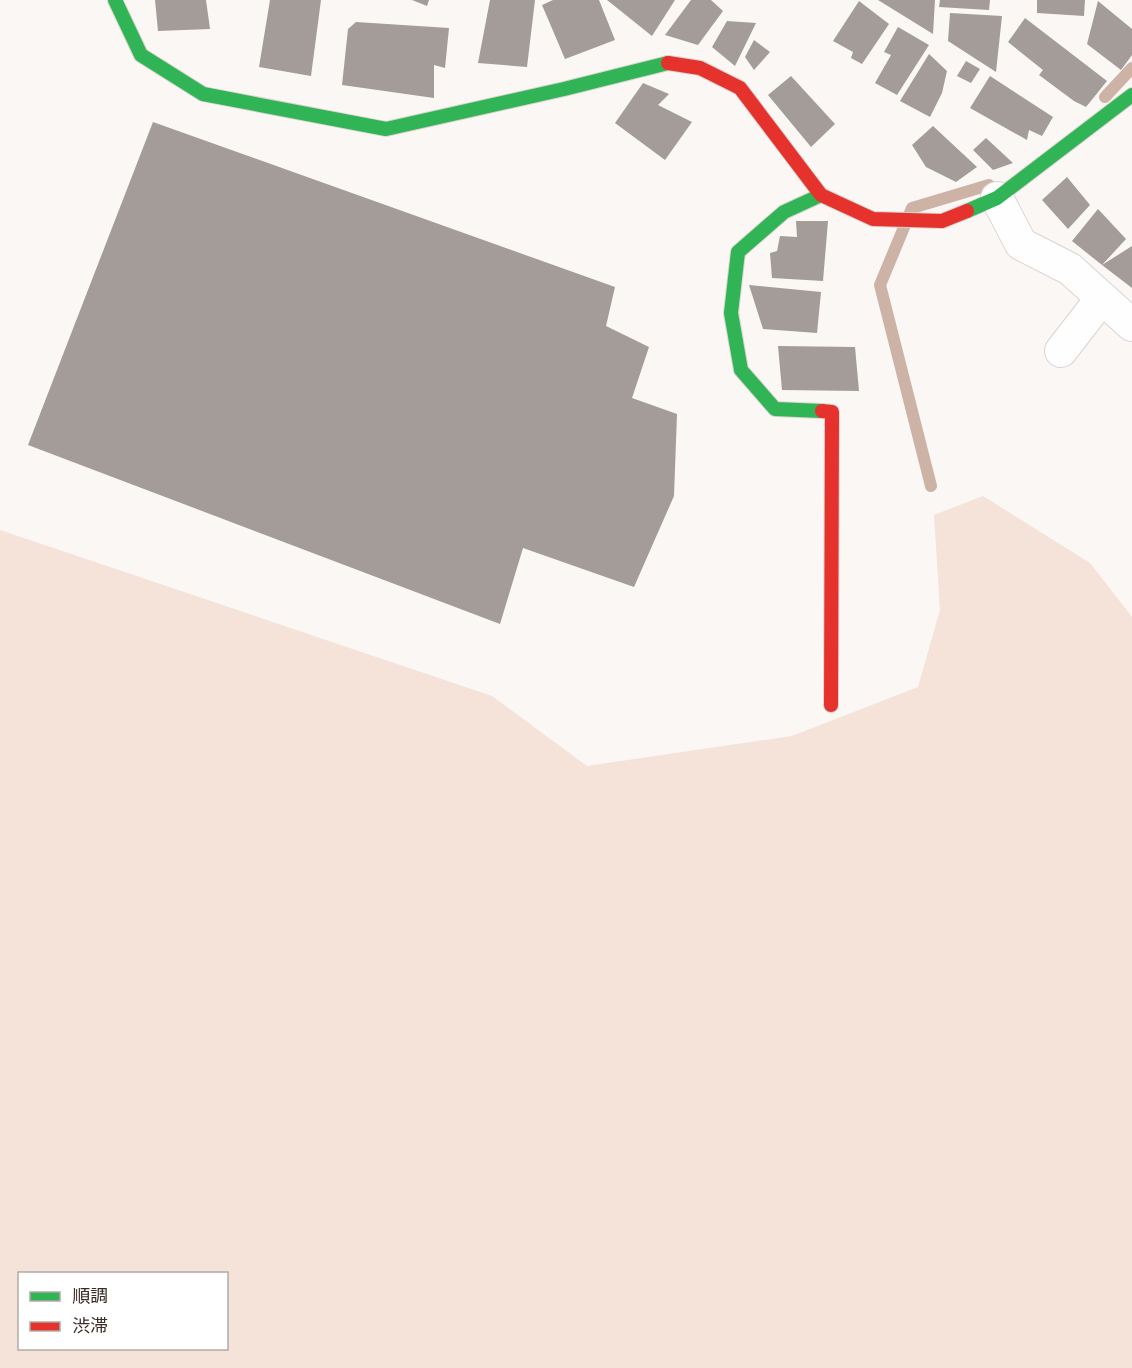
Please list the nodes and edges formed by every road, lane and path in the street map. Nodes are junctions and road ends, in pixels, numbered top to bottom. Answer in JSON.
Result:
{"nodes":[{"id":1,"x":115,"y":0,"type":"edge"},
{"id":2,"x":1132,"y":95,"type":"edge"},
{"id":3,"x":821,"y":195,"type":"junction"},
{"id":4,"x":997,"y":198,"type":"junction"},
{"id":5,"x":1102,"y":298,"type":"junction"},
{"id":6,"x":1132,"y":325,"type":"edge"},
{"id":7,"x":1061,"y":351,"type":"dead end"},
{"id":8,"x":831,"y":705,"type":"dead end"}],
"edges":[{"from":1,"to":3,"type":"street"},
{"from":2,"to":4,"type":"street"},
{"from":3,"to":4,"type":"street"},
{"from":3,"to":8,"type":"street"},
{"from":4,"to":5,"type":"street"},
{"from":5,"to":6,"type":"street"},
{"from":5,"to":7,"type":"street"}]}
